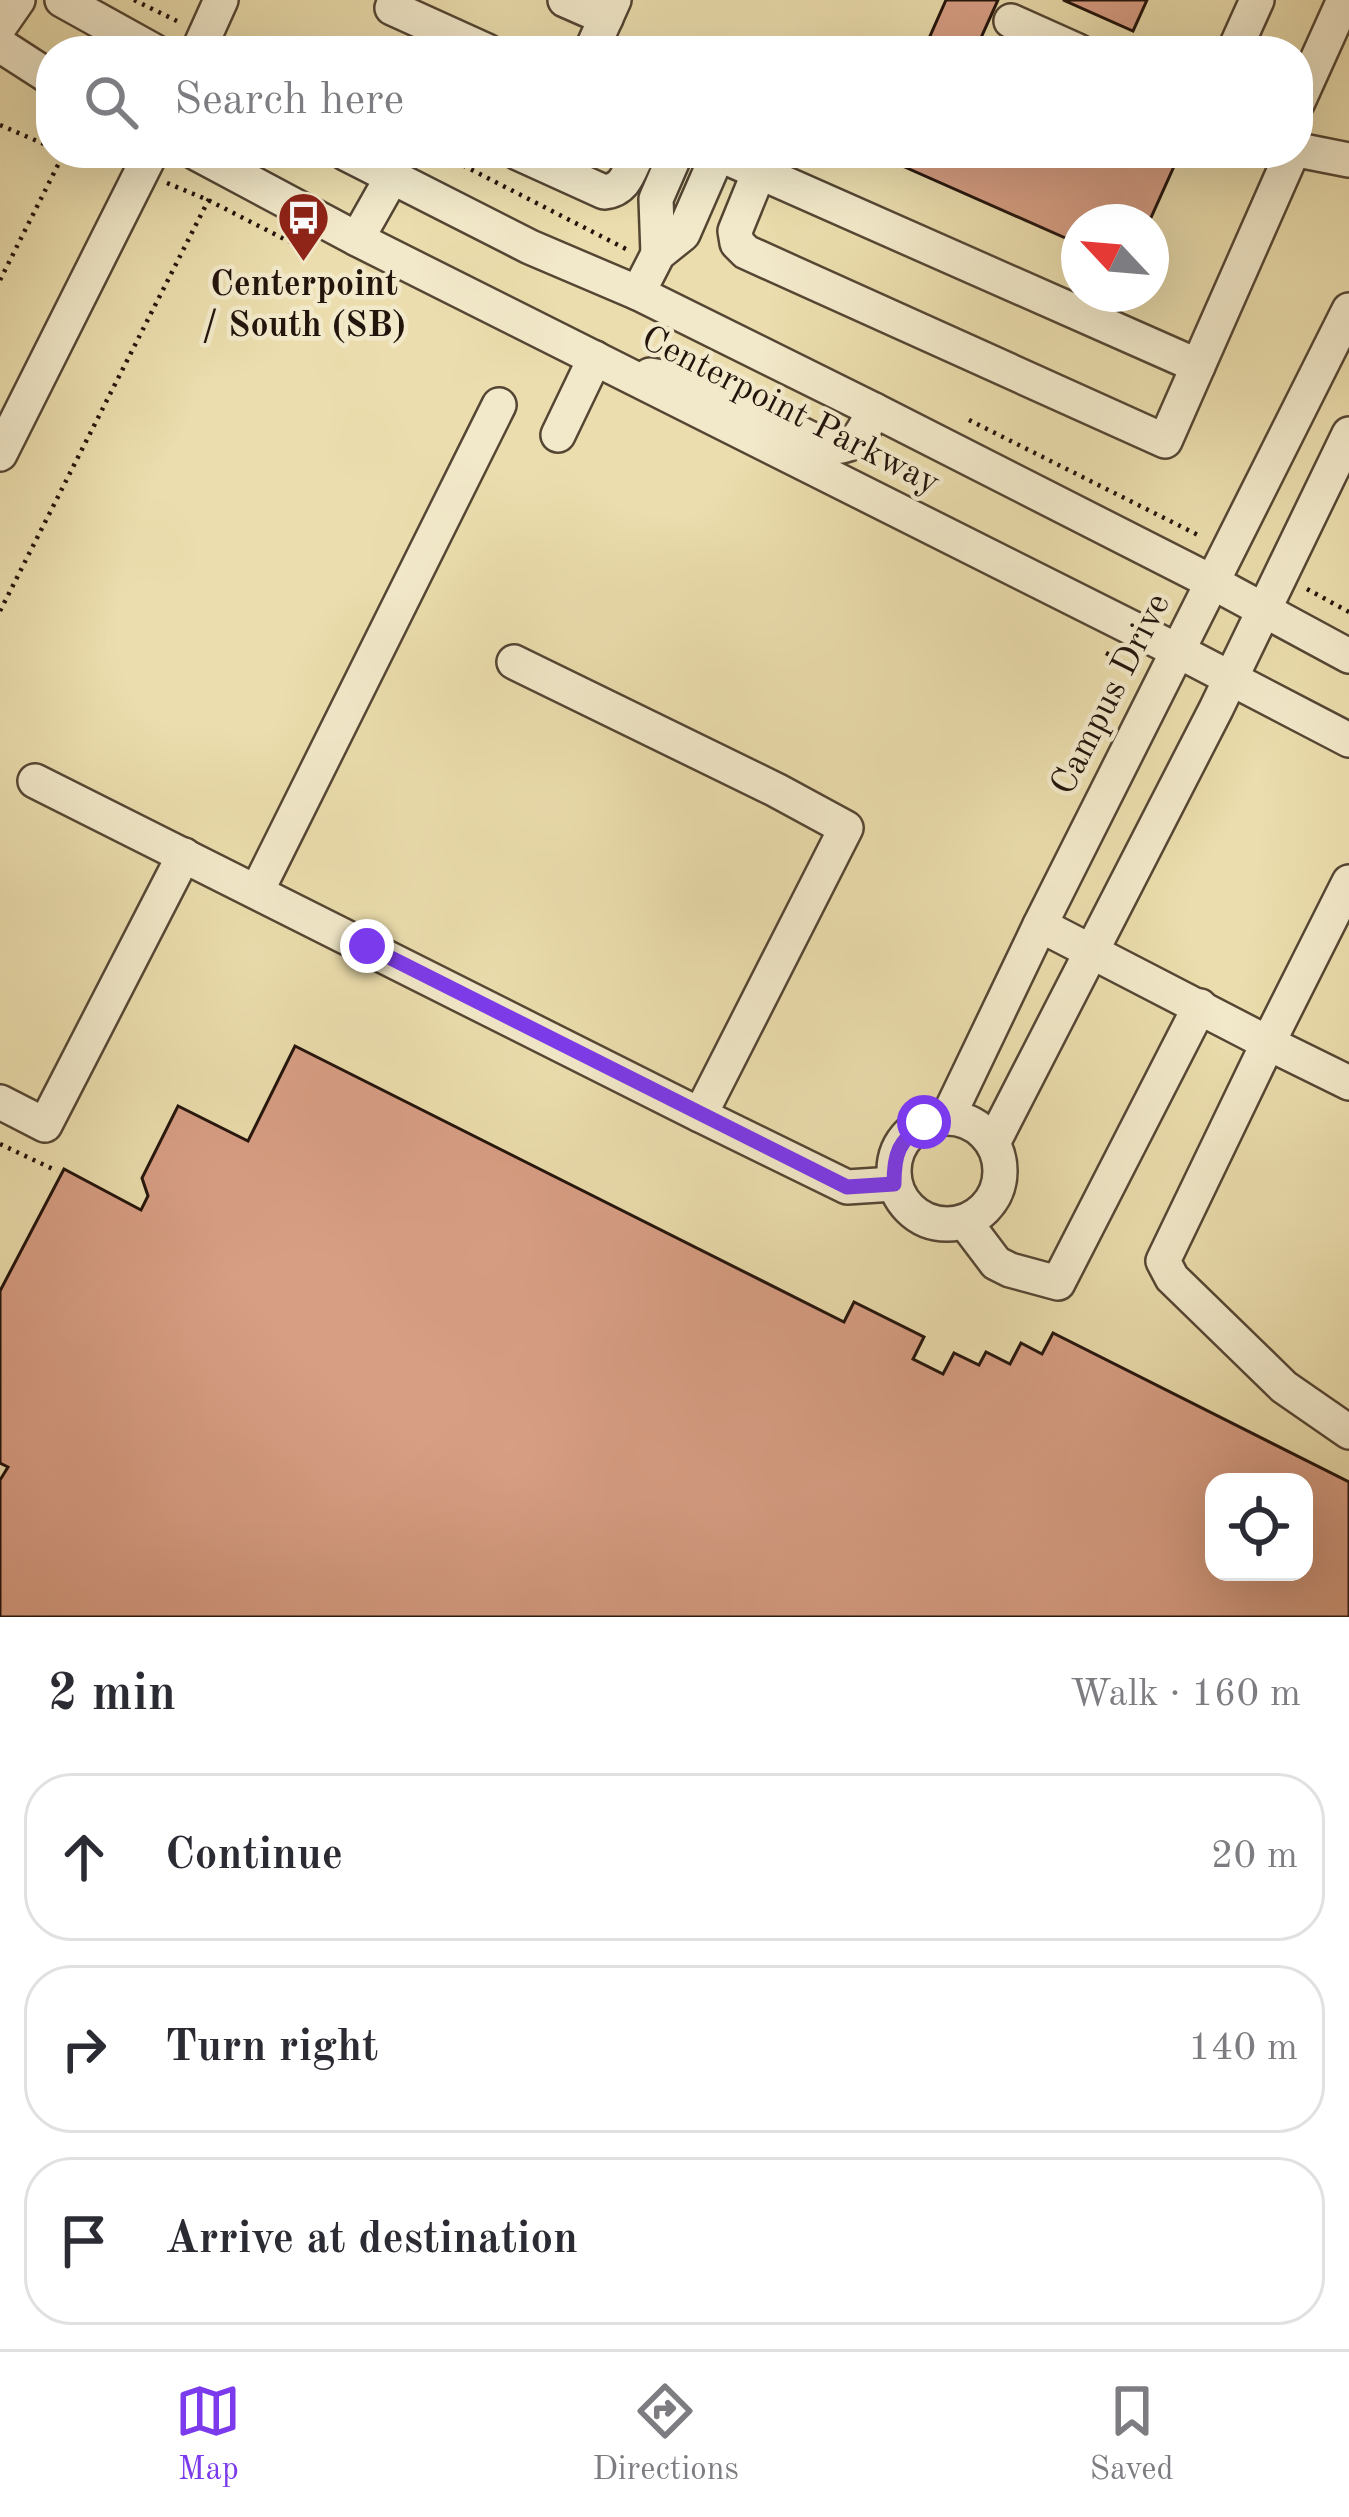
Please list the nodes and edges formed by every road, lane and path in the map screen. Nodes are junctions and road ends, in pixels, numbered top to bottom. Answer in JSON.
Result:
{"nodes":[{"id":1,"x":18,"y":0,"type":"edge"},
{"id":2,"x":62,"y":0,"type":"edge"},
{"id":3,"x":134,"y":0,"type":"edge"},
{"id":4,"x":221,"y":0,"type":"edge"},
{"id":5,"x":395,"y":0,"type":"edge"},
{"id":6,"x":566,"y":0,"type":"edge"},
{"id":7,"x":1257,"y":0,"type":"edge"},
{"id":8,"x":1344,"y":0,"type":"edge"},
{"id":9,"x":610,"y":9,"type":"edge"},
{"id":10,"x":159,"y":13,"type":"dead end"},
{"id":11,"x":1011,"y":21,"type":"dead end"},
{"id":12,"x":0,"y":26,"type":"edge"},
{"id":13,"x":127,"y":36,"type":"edge"},
{"id":14,"x":205,"y":36,"type":"edge"},
{"id":15,"x":455,"y":36,"type":"edge"},
{"id":16,"x":1044,"y":36,"type":"edge"},
{"id":17,"x":1241,"y":36,"type":"edge"},
{"id":18,"x":0,"y":45,"type":"edge"},
{"id":19,"x":36,"y":68,"type":"edge"},
{"id":20,"x":1313,"y":69,"type":"edge"},
{"id":21,"x":0,"y":124,"type":"edge"},
{"id":22,"x":36,"y":140,"type":"edge"},
{"id":23,"x":1313,"y":155,"type":"edge"},
{"id":24,"x":1349,"y":160,"type":"edge"},
{"id":25,"x":60,"y":168,"type":"edge"},
{"id":26,"x":143,"y":168,"type":"edge"},
{"id":27,"x":224,"y":168,"type":"edge"},
{"id":28,"x":374,"y":168,"type":"edge"},
{"id":29,"x":468,"y":168,"type":"edge"},
{"id":30,"x":551,"y":168,"type":"edge"},
{"id":31,"x":631,"y":168,"type":"edge"},
{"id":32,"x":669,"y":168,"type":"edge"},
{"id":33,"x":711,"y":168,"type":"edge"},
{"id":34,"x":750,"y":168,"type":"edge"},
{"id":35,"x":1288,"y":168,"type":"edge"},
{"id":36,"x":759,"y":172,"type":"junction"},
{"id":37,"x":392,"y":177,"type":"junction"},
{"id":38,"x":213,"y":192,"type":"dead end"},
{"id":39,"x":357,"y":239,"type":"junction"},
{"id":40,"x":619,"y":245,"type":"dead end"},
{"id":41,"x":658,"y":254,"type":"junction"},
{"id":42,"x":0,"y":280,"type":"edge"},
{"id":43,"x":638,"y":293,"type":"junction"},
{"id":44,"x":1349,"y":310,"type":"edge"},
{"id":45,"x":607,"y":364,"type":"junction"},
{"id":46,"x":1198,"y":366,"type":"junction"},
{"id":47,"x":499,"y":405,"type":"dead end"},
{"id":48,"x":874,"y":410,"type":"junction"},
{"id":49,"x":1349,"y":434,"type":"edge"},
{"id":50,"x":558,"y":435,"type":"dead end"},
{"id":51,"x":0,"y":454,"type":"edge"},
{"id":52,"x":1212,"y":582,"type":"junction"},
{"id":53,"x":1303,"y":587,"type":"dead end"},
{"id":54,"x":1262,"y":610,"type":"junction"},
{"id":55,"x":0,"y":611,"type":"edge"},
{"id":56,"x":1349,"y":612,"type":"edge"},
{"id":57,"x":1178,"y":651,"type":"junction"},
{"id":58,"x":1349,"y":656,"type":"edge"},
{"id":59,"x":514,"y":662,"type":"dead end"},
{"id":60,"x":1231,"y":678,"type":"junction"},
{"id":61,"x":1349,"y":740,"type":"edge"},
{"id":62,"x":35,"y":781,"type":"dead end"},
{"id":63,"x":184,"y":855,"type":"junction"},
{"id":64,"x":1349,"y":882,"type":"edge"},
{"id":65,"x":257,"y":891,"type":"junction"},
{"id":66,"x":1040,"y":925,"type":"junction"},
{"id":67,"x":1094,"y":952,"type":"junction"},
{"id":68,"x":1200,"y":1006,"type":"junction"},
{"id":69,"x":1268,"y":1042,"type":"junction"},
{"id":70,"x":1349,"y":1083,"type":"edge"},
{"id":71,"x":0,"y":1102,"type":"edge"},
{"id":72,"x":700,"y":1115,"type":"junction"},
{"id":73,"x":948,"y":1117,"type":"junction"},
{"id":74,"x":993,"y":1143,"type":"junction"},
{"id":75,"x":0,"y":1144,"type":"edge"},
{"id":76,"x":57,"y":1171,"type":"dead end"},
{"id":77,"x":894,"y":1184,"type":"junction"},
{"id":78,"x":965,"y":1222,"type":"junction"},
{"id":79,"x":1349,"y":1432,"type":"edge"}],
"edges":[{"from":1,"to":12,"type":"street"},
{"from":2,"to":13,"type":"street"},
{"from":3,"to":10,"type":"path"},
{"from":4,"to":14,"type":"street"},
{"from":5,"to":15,"type":"street"},
{"from":6,"to":9,"type":"street"},
{"from":7,"to":17,"type":"street"},
{"from":8,"to":20,"type":"street"},
{"from":11,"to":16,"type":"street"},
{"from":18,"to":19,"type":"street"},
{"from":21,"to":22,"type":"path"},
{"from":23,"to":24,"type":"street"},
{"from":25,"to":42,"type":"path"},
{"from":26,"to":51,"type":"street"},
{"from":27,"to":39,"type":"street","name":"Centerpoint Parkway"},
{"from":28,"to":37,"type":"street","name":"Centerpoint Parkway"},
{"from":29,"to":40,"type":"path"},
{"from":30,"to":31,"type":"street"},
{"from":32,"to":41,"type":"street"},
{"from":33,"to":41,"type":"street"},
{"from":34,"to":36,"type":"street"},
{"from":35,"to":46,"type":"street"},
{"from":36,"to":46,"type":"street"},
{"from":36,"to":46,"type":"street"},
{"from":37,"to":39,"type":"street"},
{"from":37,"to":43,"type":"street","name":"Centerpoint Parkway"},
{"from":38,"to":55,"type":"path"},
{"from":39,"to":45,"type":"street","name":"Centerpoint Parkway"},
{"from":41,"to":43,"type":"street"},
{"from":43,"to":48,"type":"street","name":"Centerpoint Parkway"},
{"from":44,"to":52,"type":"street","name":"Campus Drive"},
{"from":45,"to":48,"type":"street"},
{"from":45,"to":50,"type":"street"},
{"from":45,"to":57,"type":"street","name":"Centerpoint Parkway"},
{"from":47,"to":65,"type":"street"},
{"from":48,"to":52,"type":"street","name":"Centerpoint Parkway"},
{"from":49,"to":54,"type":"street"},
{"from":52,"to":54,"type":"street","name":"Centerpoint Parkway"},
{"from":52,"to":57,"type":"street","name":"Campus Drive"},
{"from":53,"to":56,"type":"path"},
{"from":54,"to":58,"type":"street","name":"Centerpoint Parkway"},
{"from":54,"to":60,"type":"street"},
{"from":57,"to":60,"type":"street","name":"Centerpoint Parkway"},
{"from":57,"to":66,"type":"street","name":"Campus Drive"},
{"from":59,"to":72,"type":"street"},
{"from":60,"to":61,"type":"street","name":"Centerpoint Parkway"},
{"from":60,"to":67,"type":"street"},
{"from":62,"to":63,"type":"street"},
{"from":63,"to":65,"type":"street"},
{"from":63,"to":71,"type":"street"},
{"from":64,"to":69,"type":"street"},
{"from":65,"to":72,"type":"street"},
{"from":66,"to":67,"type":"street"},
{"from":66,"to":73,"type":"street","name":"Campus Drive"},
{"from":67,"to":68,"type":"street"},
{"from":67,"to":74,"type":"street"},
{"from":68,"to":69,"type":"street"},
{"from":68,"to":78,"type":"street"},
{"from":69,"to":70,"type":"street"},
{"from":69,"to":79,"type":"street"},
{"from":72,"to":77,"type":"street"},
{"from":73,"to":74,"type":"street"},
{"from":73,"to":77,"type":"street"},
{"from":74,"to":78,"type":"street"},
{"from":75,"to":76,"type":"path"},
{"from":77,"to":78,"type":"street"}]}
